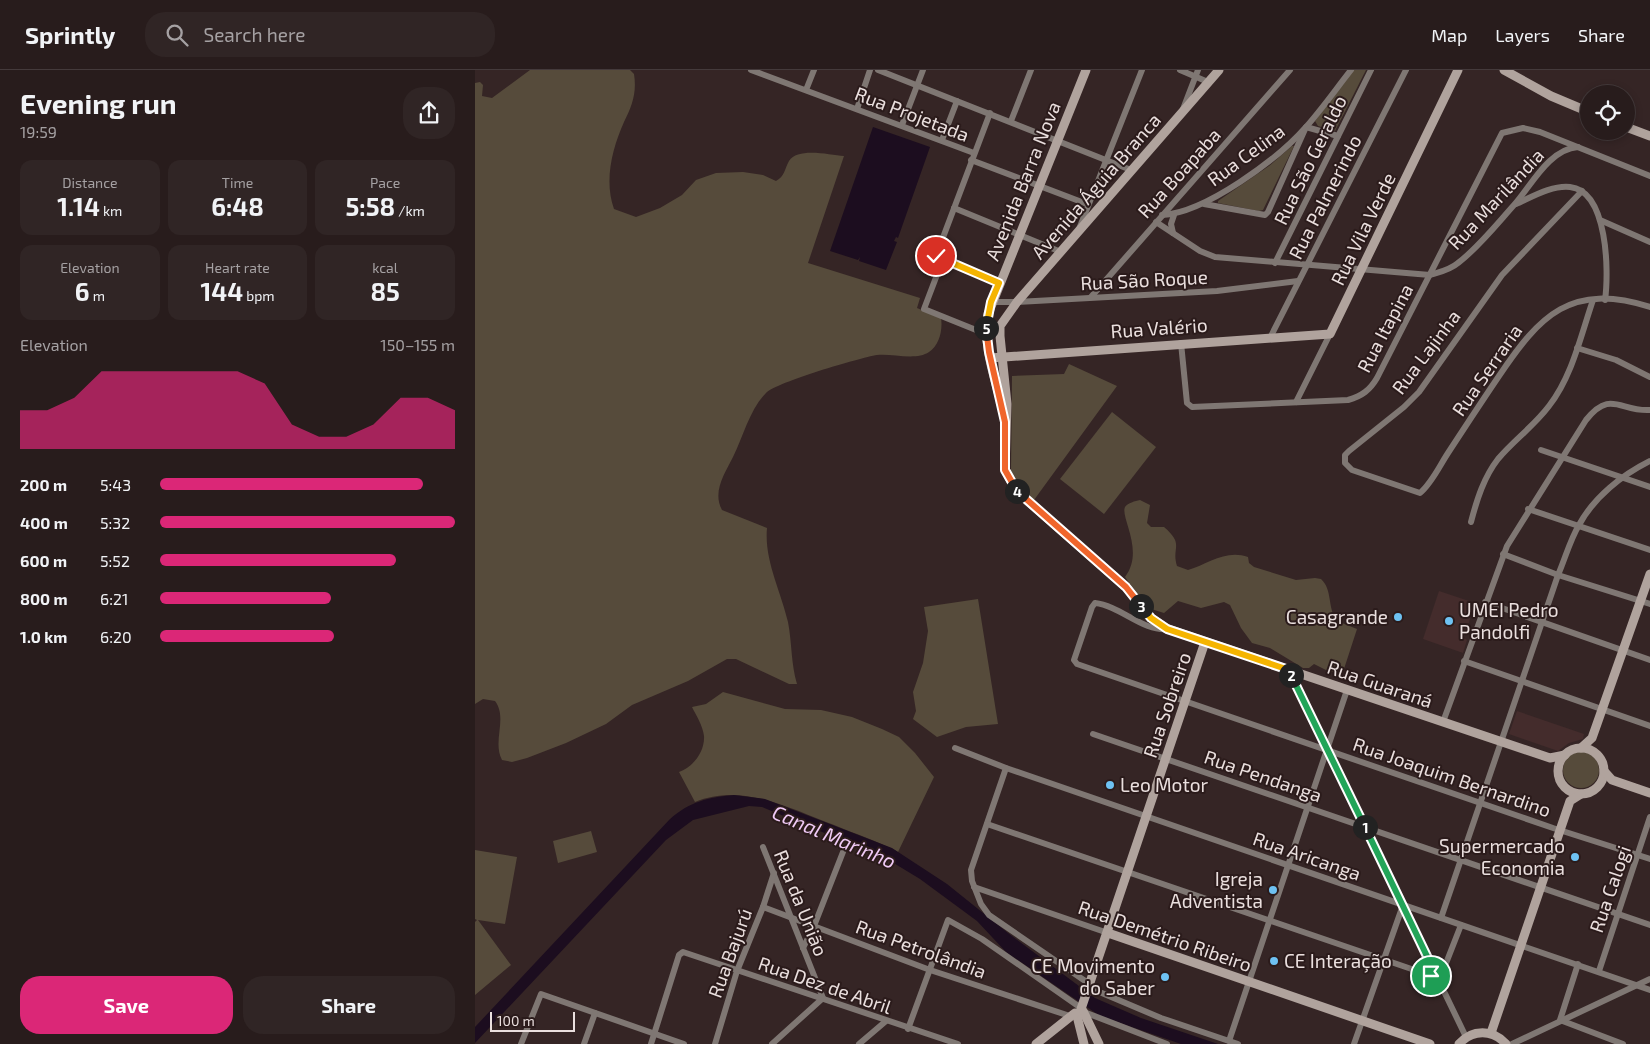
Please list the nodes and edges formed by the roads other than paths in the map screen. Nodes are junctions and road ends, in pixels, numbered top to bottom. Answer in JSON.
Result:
{"nodes":[{"id":1,"x":813,"y":70,"type":"edge"},
{"id":2,"x":870,"y":70,"type":"edge"},
{"id":3,"x":878,"y":70,"type":"edge"},
{"id":4,"x":923,"y":70,"type":"edge"},
{"id":5,"x":1031,"y":70,"type":"edge"},
{"id":6,"x":1086,"y":70,"type":"edge"},
{"id":7,"x":1142,"y":70,"type":"edge"},
{"id":8,"x":1181,"y":70,"type":"edge"},
{"id":9,"x":1219,"y":70,"type":"edge"},
{"id":10,"x":1290,"y":70,"type":"edge"},
{"id":11,"x":1351,"y":70,"type":"edge"},
{"id":12,"x":1371,"y":70,"type":"edge"},
{"id":13,"x":1406,"y":70,"type":"edge"},
{"id":14,"x":1458,"y":70,"type":"edge"},
{"id":15,"x":754,"y":71,"type":"edge"},
{"id":16,"x":1506,"y":71,"type":"edge"},
{"id":17,"x":1196,"y":73,"type":"edge"},
{"id":18,"x":1209,"y":82,"type":"junction"},
{"id":19,"x":917,"y":85,"type":"junction"},
{"id":20,"x":806,"y":90,"type":"junction"},
{"id":21,"x":957,"y":101,"type":"junction"},
{"id":22,"x":1580,"y":108,"type":"edge"},
{"id":23,"x":857,"y":109,"type":"junction"},
{"id":24,"x":1183,"y":111,"type":"junction"},
{"id":25,"x":990,"y":113,"type":"junction"},
{"id":26,"x":1011,"y":121,"type":"junction"},
{"id":27,"x":902,"y":125,"type":"junction"},
{"id":28,"x":1306,"y":127,"type":"junction"},
{"id":29,"x":1635,"y":130,"type":"edge"},
{"id":30,"x":1338,"y":136,"type":"junction"},
{"id":31,"x":1650,"y":136,"type":"edge"},
{"id":32,"x":942,"y":140,"type":"junction"},
{"id":33,"x":1057,"y":140,"type":"junction"},
{"id":34,"x":1579,"y":147,"type":"junction"},
{"id":35,"x":974,"y":153,"type":"junction"},
{"id":36,"x":1105,"y":159,"type":"junction"},
{"id":37,"x":971,"y":160,"type":"junction"},
{"id":38,"x":1131,"y":170,"type":"junction"},
{"id":39,"x":1650,"y":176,"type":"edge"},
{"id":40,"x":1038,"y":187,"type":"junction"},
{"id":41,"x":1582,"y":191,"type":"junction"},
{"id":42,"x":1087,"y":204,"type":"junction"},
{"id":43,"x":1204,"y":204,"type":"junction"},
{"id":44,"x":1515,"y":204,"type":"junction"},
{"id":45,"x":954,"y":208,"type":"junction"},
{"id":46,"x":1174,"y":215,"type":"junction"},
{"id":47,"x":1162,"y":216,"type":"junction"},
{"id":48,"x":1600,"y":220,"type":"junction"},
{"id":49,"x":1156,"y":222,"type":"junction"},
{"id":50,"x":1019,"y":233,"type":"junction"},
{"id":51,"x":1077,"y":233,"type":"junction"},
{"id":52,"x":1173,"y":233,"type":"junction"},
{"id":53,"x":1650,"y":242,"type":"edge"},
{"id":54,"x":1061,"y":252,"type":"junction"},
{"id":55,"x":943,"y":259,"type":"junction"},
{"id":56,"x":1275,"y":263,"type":"junction"},
{"id":57,"x":1306,"y":266,"type":"junction"},
{"id":58,"x":1363,"y":268,"type":"junction"},
{"id":59,"x":1430,"y":275,"type":"junction"},
{"id":60,"x":1298,"y":281,"type":"junction"},
{"id":61,"x":999,"y":283,"type":"junction"},
{"id":62,"x":1091,"y":297,"type":"junction"},
{"id":63,"x":1593,"y":300,"type":"junction"},
{"id":64,"x":1605,"y":300,"type":"junction"},
{"id":65,"x":991,"y":302,"type":"junction"},
{"id":66,"x":1017,"y":302,"type":"junction"},
{"id":67,"x":1650,"y":307,"type":"edge"},
{"id":68,"x":987,"y":320,"type":"junction"},
{"id":69,"x":1000,"y":326,"type":"junction"},
{"id":70,"x":986,"y":334,"type":"junction"},
{"id":71,"x":1330,"y":334,"type":"junction"},
{"id":72,"x":1271,"y":338,"type":"junction"},
{"id":73,"x":1181,"y":343,"type":"junction"},
{"id":74,"x":1577,"y":348,"type":"junction"},
{"id":75,"x":1002,"y":356,"type":"junction"},
{"id":76,"x":990,"y":358,"type":"junction"},
{"id":77,"x":1650,"y":377,"type":"edge"},
{"id":78,"x":1296,"y":402,"type":"junction"},
{"id":79,"x":1650,"y":410,"type":"edge"},
{"id":80,"x":1006,"y":436,"type":"junction"},
{"id":81,"x":1541,"y":450,"type":"dead end"},
{"id":82,"x":1562,"y":458,"type":"junction"},
{"id":83,"x":1650,"y":461,"type":"edge"},
{"id":84,"x":1622,"y":477,"type":"junction"},
{"id":85,"x":1650,"y":487,"type":"edge"},
{"id":86,"x":1420,"y":493,"type":"joint"},
{"id":87,"x":1528,"y":509,"type":"junction"},
{"id":88,"x":1471,"y":522,"type":"dead end"},
{"id":89,"x":1578,"y":526,"type":"junction"},
{"id":90,"x":1650,"y":550,"type":"edge"},
{"id":91,"x":1503,"y":554,"type":"junction"},
{"id":92,"x":1650,"y":574,"type":"edge"},
{"id":93,"x":1558,"y":575,"type":"junction"},
{"id":94,"x":1641,"y":600,"type":"junction"},
{"id":95,"x":1485,"y":602,"type":"junction"},
{"id":96,"x":1650,"y":604,"type":"edge"},
{"id":97,"x":1543,"y":623,"type":"junction"},
{"id":98,"x":1167,"y":629,"type":"junction"},
{"id":99,"x":1205,"y":642,"type":"junction"},
{"id":100,"x":1623,"y":651,"type":"junction"},
{"id":101,"x":1650,"y":660,"type":"edge"},
{"id":102,"x":1464,"y":661,"type":"junction"},
{"id":103,"x":1289,"y":670,"type":"junction"},
{"id":104,"x":1523,"y":682,"type":"junction"},
{"id":105,"x":1347,"y":690,"type":"junction"},
{"id":106,"x":1185,"y":702,"type":"junction"},
{"id":107,"x":1602,"y":710,"type":"junction"},
{"id":108,"x":1443,"y":722,"type":"junction"},
{"id":109,"x":1650,"y":726,"type":"edge"},
{"id":110,"x":1093,"y":734,"type":"dead end"},
{"id":111,"x":1592,"y":738,"type":"junction"},
{"id":112,"x":1501,"y":742,"type":"junction"},
{"id":113,"x":955,"y":748,"type":"dead end"},
{"id":114,"x":1581,"y":748,"type":"junction"},
{"id":115,"x":1327,"y":750,"type":"junction"},
{"id":116,"x":1595,"y":753,"type":"junction"},
{"id":117,"x":1565,"y":754,"type":"junction"},
{"id":118,"x":1547,"y":757,"type":"junction"},
{"id":119,"x":1166,"y":759,"type":"junction"},
{"id":120,"x":1006,"y":768,"type":"junction"},
{"id":121,"x":1604,"y":771,"type":"junction"},
{"id":122,"x":1558,"y":773,"type":"junction"},
{"id":123,"x":1615,"y":781,"type":"junction"},
{"id":124,"x":1601,"y":783,"type":"junction"},
{"id":125,"x":1567,"y":788,"type":"junction"},
{"id":126,"x":1650,"y":793,"type":"edge"},
{"id":127,"x":1581,"y":794,"type":"junction"},
{"id":128,"x":1480,"y":803,"type":"junction"},
{"id":129,"x":1569,"y":805,"type":"junction"},
{"id":130,"x":1308,"y":808,"type":"junction"},
{"id":131,"x":1147,"y":817,"type":"junction"},
{"id":132,"x":1650,"y":818,"type":"edge"},
{"id":133,"x":987,"y":824,"type":"junction"},
{"id":134,"x":1365,"y":828,"type":"junction"},
{"id":135,"x":1559,"y":830,"type":"junction"},
{"id":136,"x":763,"y":847,"type":"dead end"},
{"id":137,"x":843,"y":852,"type":"dead end"},
{"id":138,"x":1638,"y":854,"type":"junction"},
{"id":139,"x":1650,"y":859,"type":"edge"},
{"id":140,"x":1461,"y":860,"type":"junction"},
{"id":141,"x":1288,"y":865,"type":"junction"},
{"id":142,"x":774,"y":872,"type":"junction"},
{"id":143,"x":1128,"y":872,"type":"junction"},
{"id":144,"x":1540,"y":887,"type":"junction"},
{"id":145,"x":975,"y":888,"type":"junction"},
{"id":146,"x":1402,"y":905,"type":"junction"},
{"id":147,"x":763,"y":907,"type":"junction"},
{"id":148,"x":1618,"y":914,"type":"junction"},
{"id":149,"x":791,"y":917,"type":"junction"},
{"id":150,"x":1441,"y":918,"type":"junction"},
{"id":151,"x":1270,"y":921,"type":"junction"},
{"id":152,"x":1461,"y":925,"type":"junction"},
{"id":153,"x":1650,"y":925,"type":"edge"},
{"id":154,"x":814,"y":926,"type":"junction"},
{"id":155,"x":1108,"y":933,"type":"junction"},
{"id":156,"x":1521,"y":945,"type":"junction"},
{"id":157,"x":803,"y":948,"type":"junction"},
{"id":158,"x":1384,"y":960,"type":"junction"},
{"id":159,"x":1578,"y":964,"type":"junction"},
{"id":160,"x":930,"y":970,"type":"junction"},
{"id":161,"x":737,"y":971,"type":"junction"},
{"id":162,"x":1599,"y":971,"type":"junction"},
{"id":163,"x":1436,"y":975,"type":"junction"},
{"id":164,"x":1650,"y":979,"type":"edge"},
{"id":165,"x":1249,"y":982,"type":"junction"},
{"id":166,"x":1638,"y":985,"type":"junction"},
{"id":167,"x":1090,"y":988,"type":"junction"},
{"id":168,"x":1650,"y":990,"type":"edge"},
{"id":169,"x":823,"y":998,"type":"junction"},
{"id":170,"x":1079,"y":1011,"type":"junction"},
{"id":171,"x":595,"y":1013,"type":"junction"},
{"id":172,"x":1090,"y":1019,"type":"junction"},
{"id":173,"x":1560,"y":1020,"type":"junction"},
{"id":174,"x":886,"y":1021,"type":"junction"},
{"id":175,"x":1362,"y":1021,"type":"junction"},
{"id":176,"x":908,"y":1029,"type":"junction"},
{"id":177,"x":655,"y":1033,"type":"junction"},
{"id":178,"x":1491,"y":1033,"type":"junction"},
{"id":179,"x":1466,"y":1037,"type":"junction"},
{"id":180,"x":1229,"y":1041,"type":"junction"},
{"id":181,"x":521,"y":1044,"type":"edge"},
{"id":182,"x":584,"y":1044,"type":"edge"},
{"id":183,"x":651,"y":1044,"type":"edge"},
{"id":184,"x":684,"y":1044,"type":"edge"},
{"id":185,"x":715,"y":1044,"type":"edge"},
{"id":186,"x":772,"y":1044,"type":"edge"},
{"id":187,"x":859,"y":1044,"type":"edge"},
{"id":188,"x":958,"y":1044,"type":"edge"},
{"id":189,"x":1036,"y":1044,"type":"edge"},
{"id":190,"x":1084,"y":1044,"type":"edge"},
{"id":191,"x":1099,"y":1044,"type":"edge"},
{"id":192,"x":1167,"y":1044,"type":"edge"},
{"id":193,"x":1238,"y":1044,"type":"edge"},
{"id":194,"x":1354,"y":1044,"type":"edge"},
{"id":195,"x":1431,"y":1044,"type":"edge"},
{"id":196,"x":1459,"y":1044,"type":"edge"},
{"id":197,"x":1506,"y":1044,"type":"edge"},
{"id":198,"x":1512,"y":1044,"type":"edge"},
{"id":199,"x":1623,"y":1044,"type":"edge"}],
"edges":[{"from":1,"to":20,"type":"street"},
{"from":2,"to":23,"type":"street"},
{"from":3,"to":19,"type":"street"},
{"from":4,"to":19,"type":"street"},
{"from":5,"to":26,"type":"street"},
{"from":6,"to":33,"type":"street","name":"Avenida Barra Nova"},
{"from":7,"to":36,"type":"street"},
{"from":8,"to":17,"type":"street"},
{"from":9,"to":18,"type":"street","name":"Avenida Águia Branca"},
{"from":10,"to":47,"type":"street","name":"Rua Boapaba"},
{"from":11,"to":28,"type":"street","name":"Rua Celina"},
{"from":12,"to":30,"type":"street","name":"Rua São Geraldo"},
{"from":13,"to":57,"type":"street","name":"Rua Palmerindo"},
{"from":14,"to":58,"type":"street","name":"Rua Vila Verde"},
{"from":15,"to":20,"type":"street","name":"Rua Projetada"},
{"from":16,"to":22,"type":"street"},
{"from":17,"to":18,"type":"street"},
{"from":17,"to":24,"type":"street"},
{"from":18,"to":24,"type":"street","name":"Avenida Águia Branca"},
{"from":19,"to":21,"type":"street"},
{"from":19,"to":27,"type":"street"},
{"from":20,"to":23,"type":"street","name":"Rua Projetada"},
{"from":21,"to":25,"type":"street"},
{"from":21,"to":32,"type":"street"},
{"from":23,"to":27,"type":"street","name":"Rua Projetada"},
{"from":24,"to":38,"type":"street","name":"Avenida Águia Branca"},
{"from":25,"to":26,"type":"street"},
{"from":25,"to":35,"type":"street"},
{"from":26,"to":33,"type":"street"},
{"from":27,"to":32,"type":"street","name":"Rua Projetada"},
{"from":28,"to":30,"type":"street"},
{"from":28,"to":43,"type":"street","name":"Rua Celina"},
{"from":28,"to":43,"type":"street"},
{"from":29,"to":31,"type":"street"},
{"from":30,"to":56,"type":"street","name":"Rua São Geraldo"},
{"from":32,"to":35,"type":"street","name":"Rua Projetada"},
{"from":33,"to":36,"type":"street"},
{"from":33,"to":40,"type":"street","name":"Avenida Barra Nova"},
{"from":34,"to":39,"type":"street"},
{"from":34,"to":44,"type":"street","name":"Rua Marilândia"},
{"from":34,"to":59,"type":"street","name":"Rua Itapina"},
{"from":35,"to":37,"type":"street"},
{"from":36,"to":38,"type":"street"},
{"from":36,"to":42,"type":"street"},
{"from":37,"to":40,"type":"street"},
{"from":37,"to":45,"type":"street"},
{"from":38,"to":51,"type":"street","name":"Avenida Águia Branca"},
{"from":40,"to":42,"type":"street"},
{"from":40,"to":50,"type":"street","name":"Avenida Barra Nova"},
{"from":41,"to":44,"type":"street"},
{"from":41,"to":48,"type":"street"},
{"from":41,"to":86,"type":"street","name":"Rua Lajinha"},
{"from":42,"to":51,"type":"street"},
{"from":43,"to":46,"type":"street","name":"Rua Celina"},
{"from":44,"to":59,"type":"street","name":"Rua Marilândia"},
{"from":45,"to":50,"type":"street"},
{"from":45,"to":55,"type":"street"},
{"from":46,"to":47,"type":"street","name":"Rua Celina"},
{"from":46,"to":52,"type":"street"},
{"from":47,"to":49,"type":"street","name":"Rua Boapaba"},
{"from":48,"to":53,"type":"street"},
{"from":48,"to":64,"type":"street"},
{"from":49,"to":52,"type":"street","name":"Rua Marilândia"},
{"from":49,"to":62,"type":"street","name":"Rua Boapaba"},
{"from":50,"to":54,"type":"street"},
{"from":50,"to":61,"type":"street","name":"Avenida Barra Nova"},
{"from":51,"to":54,"type":"street","name":"Avenida Águia Branca"},
{"from":52,"to":56,"type":"street","name":"Rua Marilândia"},
{"from":54,"to":66,"type":"street","name":"Avenida Águia Branca"},
{"from":55,"to":61,"type":"street"},
{"from":55,"to":70,"type":"street"},
{"from":56,"to":57,"type":"street","name":"Rua Marilândia"},
{"from":57,"to":58,"type":"street","name":"Rua Marilândia"},
{"from":57,"to":60,"type":"street","name":"Rua Palmerindo"},
{"from":58,"to":59,"type":"street","name":"Rua Marilândia"},
{"from":58,"to":71,"type":"street","name":"Rua Vila Verde"},
{"from":59,"to":78,"type":"street","name":"Rua Itapina"},
{"from":60,"to":62,"type":"street","name":"Rua São Roque"},
{"from":60,"to":72,"type":"street","name":"Rua Palmerindo"},
{"from":61,"to":65,"type":"street","name":"Avenida Barra Nova"},
{"from":62,"to":66,"type":"street","name":"Rua São Roque"},
{"from":63,"to":64,"type":"street","name":"Rua Serraria"},
{"from":63,"to":74,"type":"street"},
{"from":63,"to":86,"type":"street","name":"Rua Serraria"},
{"from":64,"to":67,"type":"street","name":"Rua Serraria"},
{"from":65,"to":66,"type":"street","name":"Rua São Roque"},
{"from":65,"to":68,"type":"street","name":"Avenida Barra Nova"},
{"from":66,"to":69,"type":"street","name":"Avenida Águia Branca"},
{"from":68,"to":69,"type":"street"},
{"from":68,"to":70,"type":"street","name":"Avenida Barra Nova"},
{"from":69,"to":75,"type":"street","name":"Rua Guaraná"},
{"from":70,"to":76,"type":"street","name":"Rua Guaraná"},
{"from":71,"to":72,"type":"street","name":"Rua Valério"},
{"from":71,"to":78,"type":"street","name":"Rua Vila Verde"},
{"from":72,"to":73,"type":"street","name":"Rua Valério"},
{"from":73,"to":75,"type":"street","name":"Rua Valério"},
{"from":73,"to":78,"type":"street","name":"Rua Itapina"},
{"from":74,"to":77,"type":"street"},
{"from":74,"to":88,"type":"street"},
{"from":75,"to":76,"type":"street","name":"Rua Valério"},
{"from":75,"to":80,"type":"street","name":"Rua Guaraná"},
{"from":76,"to":80,"type":"street","name":"Rua Guaraná"},
{"from":79,"to":82,"type":"street"},
{"from":80,"to":98,"type":"street","name":"Rua Guaraná"},
{"from":81,"to":82,"type":"street"},
{"from":82,"to":84,"type":"street"},
{"from":82,"to":87,"type":"street"},
{"from":83,"to":84,"type":"street"},
{"from":84,"to":85,"type":"street"},
{"from":84,"to":89,"type":"street"},
{"from":87,"to":89,"type":"street"},
{"from":87,"to":91,"type":"street"},
{"from":89,"to":90,"type":"street"},
{"from":89,"to":93,"type":"street"},
{"from":91,"to":93,"type":"street"},
{"from":91,"to":95,"type":"street"},
{"from":92,"to":94,"type":"street"},
{"from":93,"to":94,"type":"street"},
{"from":93,"to":97,"type":"street"},
{"from":94,"to":96,"type":"street"},
{"from":94,"to":100,"type":"street"},
{"from":95,"to":97,"type":"street"},
{"from":95,"to":102,"type":"street"},
{"from":97,"to":100,"type":"street"},
{"from":97,"to":104,"type":"street"},
{"from":98,"to":99,"type":"street","name":"Rua Guaraná"},
{"from":98,"to":106,"type":"street","name":"Rua Joaquim Bernardino"},
{"from":99,"to":103,"type":"street","name":"Rua Guaraná"},
{"from":99,"to":106,"type":"street","name":"Rua Sobreiro"},
{"from":100,"to":101,"type":"street"},
{"from":100,"to":107,"type":"street"},
{"from":102,"to":104,"type":"street"},
{"from":102,"to":108,"type":"street"},
{"from":103,"to":105,"type":"street","name":"Rua Guaraná"},
{"from":103,"to":115,"type":"street"},
{"from":104,"to":107,"type":"street"},
{"from":104,"to":112,"type":"street"},
{"from":105,"to":108,"type":"street","name":"Rua Guaraná"},
{"from":105,"to":115,"type":"street"},
{"from":106,"to":115,"type":"street","name":"Rua Joaquim Bernardino"},
{"from":106,"to":119,"type":"street","name":"Rua Sobreiro"},
{"from":107,"to":109,"type":"street"},
{"from":107,"to":111,"type":"street"},
{"from":108,"to":112,"type":"street","name":"Rua Guaraná"},
{"from":110,"to":119,"type":"street","name":"Rua Pendanga"},
{"from":111,"to":114,"type":"street"},
{"from":111,"to":116,"type":"street"},
{"from":112,"to":118,"type":"street","name":"Rua Guaraná"},
{"from":112,"to":128,"type":"street"},
{"from":113,"to":120,"type":"street","name":"Rua Aricanga"},
{"from":114,"to":116,"type":"street"},
{"from":114,"to":117,"type":"street"},
{"from":115,"to":128,"type":"street","name":"Rua Joaquim Bernardino"},
{"from":115,"to":130,"type":"street"},
{"from":115,"to":134,"type":"street"},
{"from":116,"to":121,"type":"street"},
{"from":117,"to":118,"type":"street","name":"Rua Guaraná"},
{"from":117,"to":122,"type":"street"},
{"from":118,"to":122,"type":"street"},
{"from":119,"to":130,"type":"street","name":"Rua Pendanga"},
{"from":119,"to":131,"type":"street","name":"Rua Sobreiro"},
{"from":120,"to":131,"type":"street","name":"Rua Aricanga"},
{"from":120,"to":133,"type":"street"},
{"from":121,"to":123,"type":"street"},
{"from":121,"to":124,"type":"street"},
{"from":122,"to":125,"type":"street"},
{"from":123,"to":124,"type":"street"},
{"from":123,"to":126,"type":"street"},
{"from":124,"to":127,"type":"street"},
{"from":125,"to":127,"type":"street"},
{"from":125,"to":129,"type":"street"},
{"from":127,"to":129,"type":"street"},
{"from":128,"to":135,"type":"street","name":"Rua Joaquim Bernardino"},
{"from":128,"to":140,"type":"street"},
{"from":129,"to":135,"type":"street"},
{"from":130,"to":134,"type":"street","name":"Rua Pendanga"},
{"from":130,"to":141,"type":"street"},
{"from":131,"to":141,"type":"street","name":"Rua Aricanga"},
{"from":131,"to":143,"type":"street","name":"Rua Sobreiro"},
{"from":132,"to":138,"type":"street","name":"Rua Calogi"},
{"from":133,"to":143,"type":"street"},
{"from":133,"to":145,"type":"street"},
{"from":134,"to":140,"type":"street","name":"Rua Pendanga"},
{"from":134,"to":146,"type":"street"},
{"from":135,"to":138,"type":"street","name":"Rua Joaquim Bernardino"},
{"from":135,"to":144,"type":"street"},
{"from":136,"to":142,"type":"street","name":"Rua da União"},
{"from":137,"to":154,"type":"street"},
{"from":138,"to":139,"type":"street","name":"Rua Joaquim Bernardino"},
{"from":138,"to":148,"type":"street","name":"Rua Calogi"},
{"from":140,"to":144,"type":"street","name":"Rua Pendanga"},
{"from":140,"to":150,"type":"street"},
{"from":141,"to":146,"type":"street","name":"Rua Aricanga"},
{"from":141,"to":151,"type":"street"},
{"from":142,"to":147,"type":"street","name":"Rua Bajurú"},
{"from":142,"to":149,"type":"street","name":"Rua da União"},
{"from":143,"to":151,"type":"street"},
{"from":143,"to":155,"type":"street","name":"Rua Sobreiro"},
{"from":144,"to":148,"type":"street","name":"Rua Pendanga"},
{"from":144,"to":156,"type":"street"},
{"from":145,"to":155,"type":"street","name":"Rua Demétrio Ribeiro"},
{"from":145,"to":167,"type":"street"},
{"from":146,"to":150,"type":"street","name":"Rua Aricanga"},
{"from":146,"to":158,"type":"street"},
{"from":146,"to":163,"type":"street"},
{"from":147,"to":149,"type":"street","name":"Rua Petrolândia"},
{"from":147,"to":161,"type":"street","name":"Rua Bajurú"},
{"from":148,"to":153,"type":"street","name":"Rua Pendanga"},
{"from":148,"to":162,"type":"street","name":"Rua Calogi"},
{"from":149,"to":154,"type":"street","name":"Rua Petrolândia"},
{"from":149,"to":157,"type":"street","name":"Rua da União"},
{"from":150,"to":152,"type":"street","name":"Rua Aricanga"},
{"from":151,"to":158,"type":"street"},
{"from":151,"to":165,"type":"street"},
{"from":152,"to":156,"type":"street","name":"Rua Aricanga"},
{"from":152,"to":163,"type":"street"},
{"from":154,"to":157,"type":"street"},
{"from":154,"to":160,"type":"street","name":"Rua Petrolândia"},
{"from":155,"to":165,"type":"street","name":"Rua Demétrio Ribeiro"},
{"from":155,"to":167,"type":"street","name":"Rua Sobreiro"},
{"from":156,"to":159,"type":"street","name":"Rua Aricanga"},
{"from":156,"to":178,"type":"street"},
{"from":157,"to":169,"type":"street","name":"Rua da União"},
{"from":158,"to":163,"type":"street"},
{"from":158,"to":175,"type":"street"},
{"from":159,"to":162,"type":"street","name":"Rua Aricanga"},
{"from":159,"to":173,"type":"street"},
{"from":160,"to":170,"type":"street","name":"Rua Petrolândia"},
{"from":160,"to":170,"type":"street"},
{"from":160,"to":176,"type":"street"},
{"from":161,"to":169,"type":"street","name":"Rua Dez de Abril"},
{"from":161,"to":177,"type":"street","name":"Rua Dez de Abril"},
{"from":161,"to":185,"type":"street","name":"Rua Bajurú"},
{"from":162,"to":166,"type":"street","name":"Rua Aricanga"},
{"from":163,"to":179,"type":"street"},
{"from":164,"to":166,"type":"street"},
{"from":165,"to":175,"type":"street","name":"Rua Demétrio Ribeiro"},
{"from":165,"to":180,"type":"street"},
{"from":166,"to":168,"type":"street","name":"Rua Aricanga"},
{"from":166,"to":173,"type":"street"},
{"from":167,"to":170,"type":"street","name":"Rua Sobreiro"},
{"from":167,"to":180,"type":"street"},
{"from":169,"to":174,"type":"street","name":"Rua Dez de Abril"},
{"from":169,"to":186,"type":"street"},
{"from":170,"to":172,"type":"street"},
{"from":170,"to":189,"type":"street"},
{"from":170,"to":190,"type":"street"},
{"from":171,"to":177,"type":"street"},
{"from":171,"to":181,"type":"street"},
{"from":171,"to":182,"type":"street"},
{"from":172,"to":191,"type":"street"},
{"from":172,"to":192,"type":"street"},
{"from":173,"to":198,"type":"street"},
{"from":173,"to":199,"type":"street"},
{"from":174,"to":176,"type":"street","name":"Rua Dez de Abril"},
{"from":174,"to":187,"type":"street"},
{"from":175,"to":194,"type":"street"},
{"from":175,"to":195,"type":"street","name":"Rua Demétrio Ribeiro"},
{"from":176,"to":188,"type":"street","name":"Rua Dez de Abril"},
{"from":177,"to":183,"type":"street"},
{"from":177,"to":184,"type":"street"},
{"from":178,"to":179,"type":"street"},
{"from":178,"to":197,"type":"street"},
{"from":179,"to":196,"type":"street"},
{"from":180,"to":193,"type":"street"}]}
